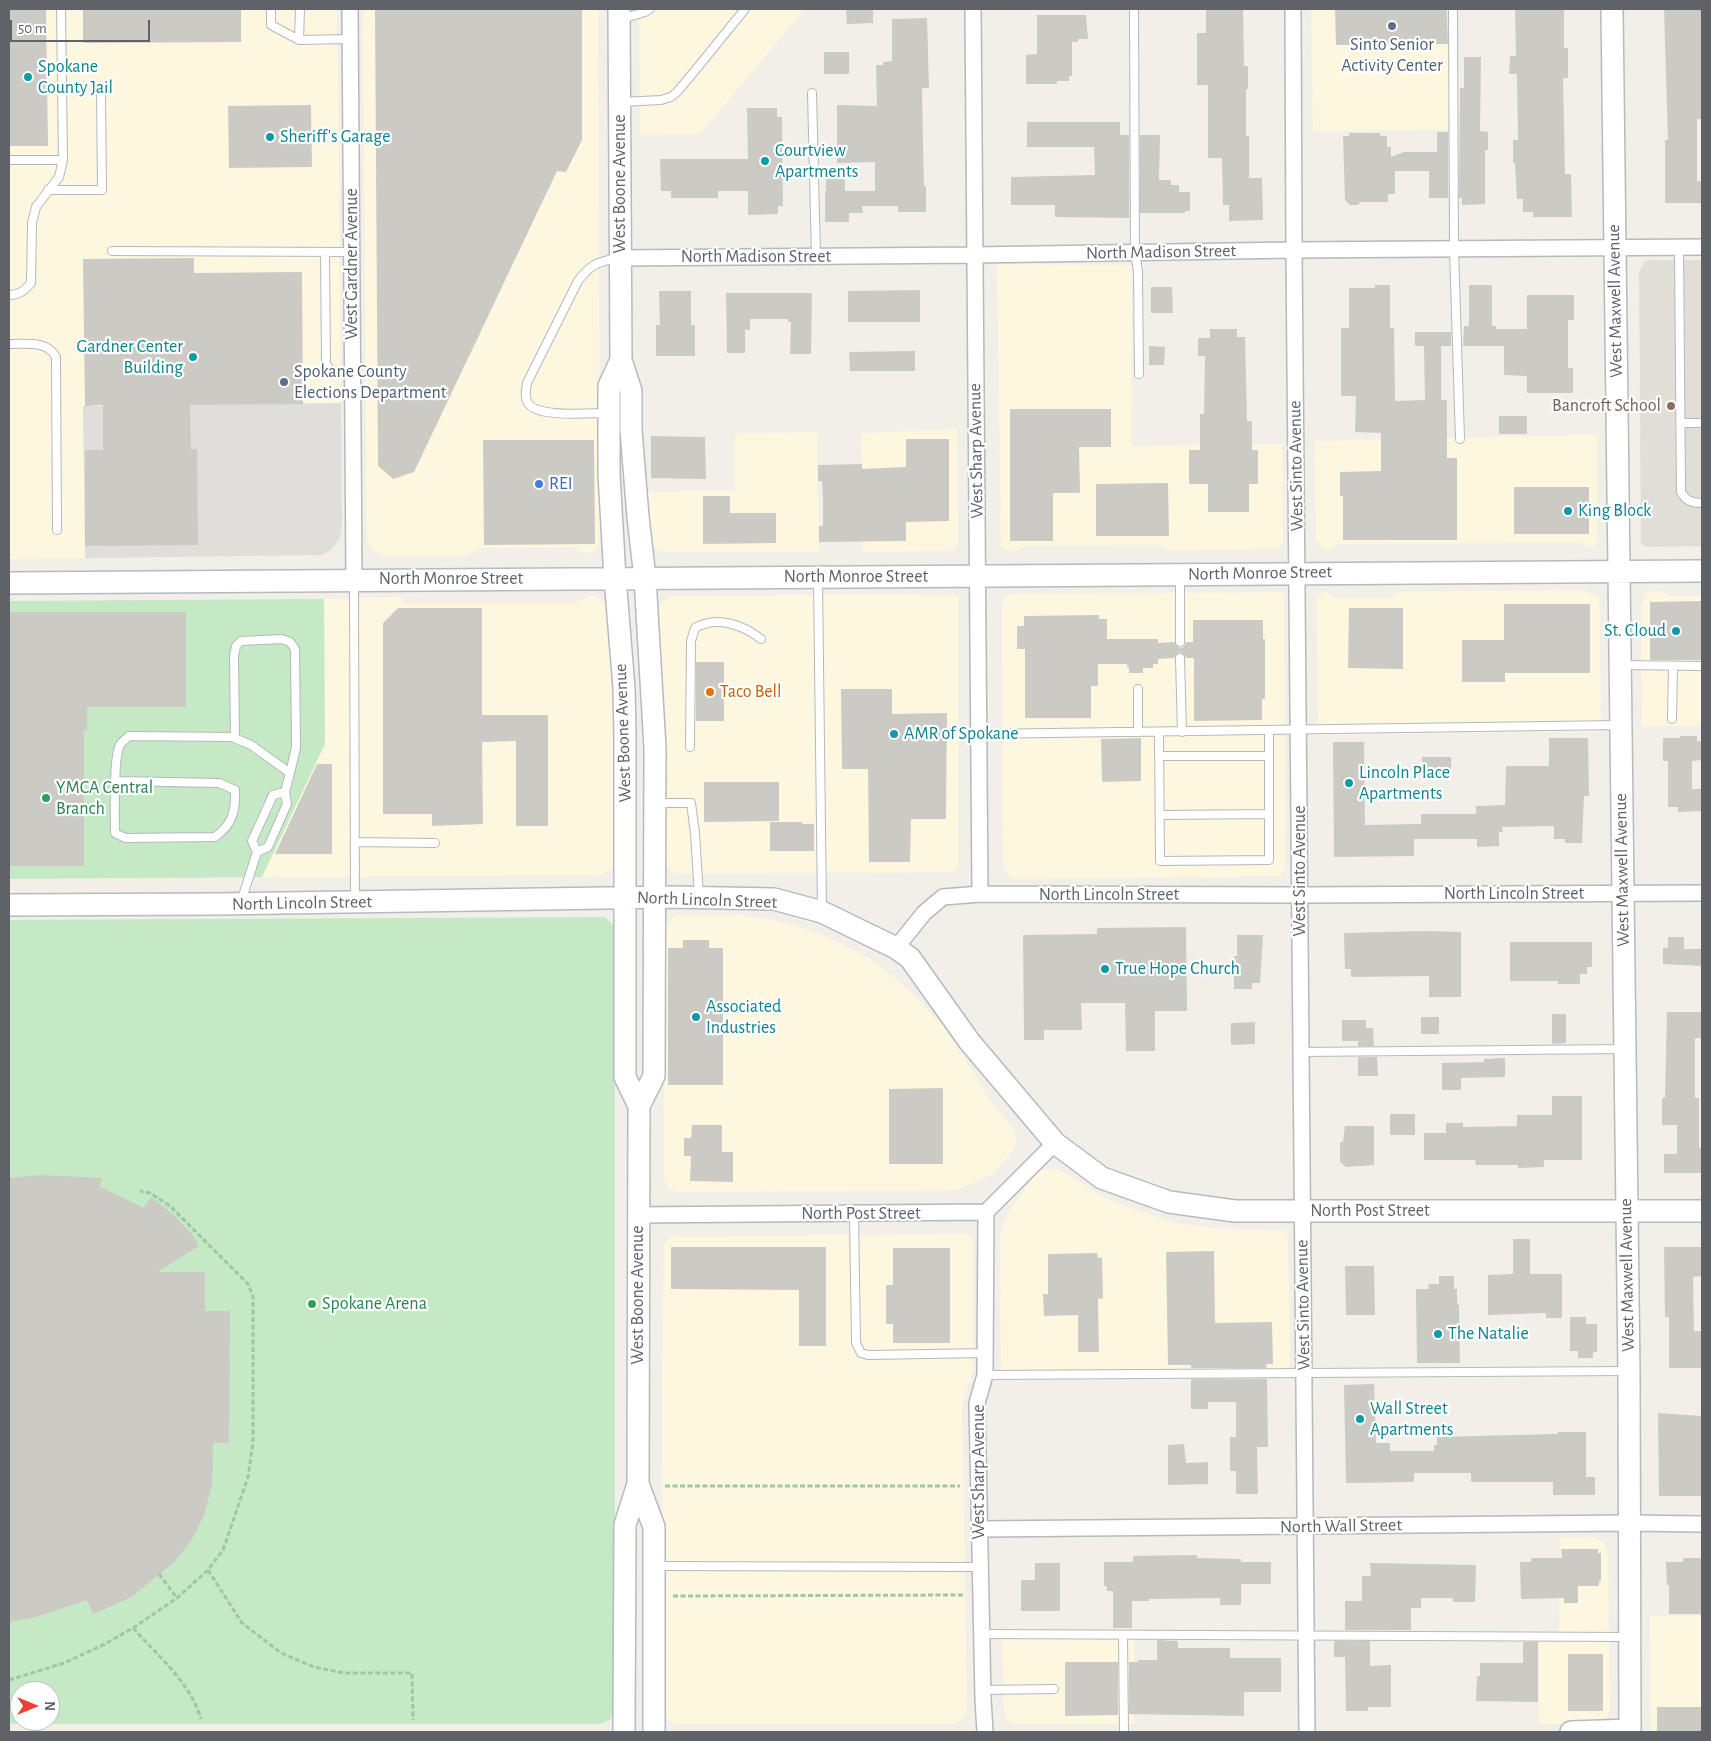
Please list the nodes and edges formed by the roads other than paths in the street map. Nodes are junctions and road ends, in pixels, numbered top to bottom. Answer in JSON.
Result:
{"nodes":[{"id":1,"x":61,"y":9,"type":"edge"},
{"id":2,"x":272,"y":9,"type":"edge"},
{"id":3,"x":300,"y":9,"type":"edge"},
{"id":4,"x":350,"y":9,"type":"edge"},
{"id":5,"x":650,"y":9,"type":"edge"},
{"id":6,"x":744,"y":9,"type":"edge"},
{"id":7,"x":973,"y":9,"type":"edge"},
{"id":8,"x":1134,"y":9,"type":"edge"},
{"id":9,"x":1293,"y":9,"type":"edge"},
{"id":10,"x":1453,"y":9,"type":"edge"},
{"id":11,"x":1612,"y":9,"type":"edge"},
{"id":12,"x":619,"y":14,"type":"edge"},
{"id":13,"x":350,"y":39,"type":"junction"},
{"id":14,"x":300,"y":40,"type":"junction"},
{"id":15,"x":101,"y":89,"type":"dead end"},
{"id":16,"x":812,"y":93,"type":"dead end"},
{"id":17,"x":619,"y":102,"type":"junction"},
{"id":18,"x":9,"y":160,"type":"edge"},
{"id":19,"x":63,"y":160,"type":"junction"},
{"id":20,"x":48,"y":190,"type":"junction"},
{"id":21,"x":1702,"y":247,"type":"edge"},
{"id":22,"x":1614,"y":248,"type":"junction"},
{"id":23,"x":1679,"y":248,"type":"junction"},
{"id":24,"x":1454,"y":249,"type":"junction"},
{"id":25,"x":1294,"y":250,"type":"junction"},
{"id":26,"x":112,"y":251,"type":"dead end"},
{"id":27,"x":325,"y":252,"type":"junction"},
{"id":28,"x":352,"y":252,"type":"junction"},
{"id":29,"x":1135,"y":252,"type":"junction"},
{"id":30,"x":974,"y":255,"type":"junction"},
{"id":31,"x":816,"y":256,"type":"junction"},
{"id":32,"x":620,"y":258,"type":"junction"},
{"id":33,"x":9,"y":295,"type":"edge"},
{"id":34,"x":9,"y":344,"type":"edge"},
{"id":35,"x":621,"y":360,"type":"junction"},
{"id":36,"x":353,"y":372,"type":"junction"},
{"id":37,"x":1139,"y":374,"type":"dead end"},
{"id":38,"x":609,"y":414,"type":"junction"},
{"id":39,"x":1680,"y":423,"type":"junction"},
{"id":40,"x":1702,"y":423,"type":"edge"},
{"id":41,"x":1460,"y":438,"type":"dead end"},
{"id":42,"x":1702,"y":503,"type":"edge"},
{"id":43,"x":57,"y":530,"type":"dead end"},
{"id":44,"x":1619,"y":571,"type":"junction"},
{"id":45,"x":1702,"y":571,"type":"edge"},
{"id":46,"x":1298,"y":573,"type":"junction"},
{"id":47,"x":1180,"y":574,"type":"junction"},
{"id":48,"x":978,"y":576,"type":"junction"},
{"id":49,"x":614,"y":578,"type":"junction"},
{"id":50,"x":645,"y":578,"type":"junction"},
{"id":51,"x":818,"y":578,"type":"junction"},
{"id":52,"x":354,"y":580,"type":"junction"},
{"id":53,"x":9,"y":583,"type":"edge"},
{"id":54,"x":761,"y":639,"type":"dead end"},
{"id":55,"x":1180,"y":642,"type":"dead end"},
{"id":56,"x":1180,"y":658,"type":"dead end"},
{"id":57,"x":1620,"y":665,"type":"junction"},
{"id":58,"x":1673,"y":666,"type":"junction"},
{"id":59,"x":1702,"y":666,"type":"edge"},
{"id":60,"x":1138,"y":689,"type":"dead end"},
{"id":61,"x":1672,"y":719,"type":"dead end"},
{"id":62,"x":1621,"y":725,"type":"junction"},
{"id":63,"x":1269,"y":731,"type":"junction"},
{"id":64,"x":1299,"y":731,"type":"junction"},
{"id":65,"x":1138,"y":732,"type":"junction"},
{"id":66,"x":1159,"y":732,"type":"junction"},
{"id":67,"x":1182,"y":732,"type":"junction"},
{"id":68,"x":978,"y":734,"type":"junction"},
{"id":69,"x":235,"y":738,"type":"junction"},
{"id":70,"x":690,"y":747,"type":"dead end"},
{"id":71,"x":1159,"y":756,"type":"junction"},
{"id":72,"x":1269,"y":756,"type":"junction"},
{"id":73,"x":290,"y":773,"type":"junction"},
{"id":74,"x":116,"y":781,"type":"junction"},
{"id":75,"x":286,"y":792,"type":"junction"},
{"id":76,"x":655,"y":803,"type":"junction"},
{"id":77,"x":1270,"y":814,"type":"junction"},
{"id":78,"x":1160,"y":815,"type":"junction"},
{"id":79,"x":355,"y":842,"type":"junction"},
{"id":80,"x":435,"y":843,"type":"dead end"},
{"id":81,"x":257,"y":852,"type":"junction"},
{"id":82,"x":1622,"y":893,"type":"junction"},
{"id":83,"x":1702,"y":893,"type":"edge"},
{"id":84,"x":980,"y":894,"type":"junction"},
{"id":85,"x":1300,"y":895,"type":"junction"},
{"id":86,"x":655,"y":897,"type":"junction"},
{"id":87,"x":626,"y":898,"type":"junction"},
{"id":88,"x":700,"y":898,"type":"junction"},
{"id":89,"x":355,"y":902,"type":"junction"},
{"id":90,"x":240,"y":903,"type":"junction"},
{"id":91,"x":9,"y":905,"type":"edge"},
{"id":92,"x":822,"y":912,"type":"junction"},
{"id":93,"x":896,"y":948,"type":"junction"},
{"id":94,"x":1624,"y":1049,"type":"junction"},
{"id":95,"x":1302,"y":1052,"type":"junction"},
{"id":96,"x":639,"y":1106,"type":"junction"},
{"id":97,"x":1055,"y":1143,"type":"junction"},
{"id":98,"x":1302,"y":1211,"type":"junction"},
{"id":99,"x":1626,"y":1211,"type":"junction"},
{"id":100,"x":1702,"y":1211,"type":"edge"},
{"id":101,"x":986,"y":1212,"type":"junction"},
{"id":102,"x":854,"y":1214,"type":"junction"},
{"id":103,"x":638,"y":1215,"type":"junction"},
{"id":104,"x":986,"y":1353,"type":"junction"},
{"id":105,"x":1629,"y":1371,"type":"junction"},
{"id":106,"x":1304,"y":1374,"type":"junction"},
{"id":107,"x":985,"y":1375,"type":"junction"},
{"id":108,"x":638,"y":1484,"type":"junction"},
{"id":109,"x":1629,"y":1523,"type":"junction"},
{"id":110,"x":1702,"y":1524,"type":"edge"},
{"id":111,"x":1306,"y":1526,"type":"junction"},
{"id":112,"x":980,"y":1528,"type":"junction"},
{"id":113,"x":654,"y":1566,"type":"junction"},
{"id":114,"x":980,"y":1567,"type":"junction"},
{"id":115,"x":982,"y":1634,"type":"junction"},
{"id":116,"x":1123,"y":1635,"type":"junction"},
{"id":117,"x":1306,"y":1635,"type":"junction"},
{"id":118,"x":1630,"y":1637,"type":"junction"},
{"id":119,"x":1054,"y":1689,"type":"dead end"},
{"id":120,"x":983,"y":1690,"type":"junction"},
{"id":121,"x":1630,"y":1731,"type":"edge"},
{"id":122,"x":624,"y":1732,"type":"edge"},
{"id":123,"x":654,"y":1732,"type":"edge"},
{"id":124,"x":985,"y":1732,"type":"edge"},
{"id":125,"x":1124,"y":1732,"type":"edge"},
{"id":126,"x":1307,"y":1732,"type":"edge"},
{"id":127,"x":1571,"y":1732,"type":"edge"}],
"edges":[{"from":1,"to":19,"type":"lane"},
{"from":2,"to":14,"type":"lane"},
{"from":3,"to":14,"type":"lane"},
{"from":4,"to":13,"type":"street","name":"West Gardner Avenue"},
{"from":5,"to":12,"type":"lane"},
{"from":6,"to":17,"type":"lane"},
{"from":7,"to":30,"type":"street","name":"West Sharp Avenue"},
{"from":8,"to":29,"type":"lane"},
{"from":9,"to":25,"type":"street","name":"West Sinto Avenue"},
{"from":10,"to":24,"type":"lane"},
{"from":11,"to":22,"type":"main road","name":"West Maxwell Avenue"},
{"from":12,"to":17,"type":"main road","name":"West Boone Avenue"},
{"from":13,"to":14,"type":"lane"},
{"from":13,"to":28,"type":"street","name":"West Gardner Avenue"},
{"from":15,"to":20,"type":"lane"},
{"from":16,"to":31,"type":"lane"},
{"from":17,"to":32,"type":"main road","name":"West Boone Avenue"},
{"from":18,"to":19,"type":"lane"},
{"from":19,"to":20,"type":"lane"},
{"from":20,"to":33,"type":"lane"},
{"from":21,"to":23,"type":"street","name":"North Madison Street"},
{"from":22,"to":23,"type":"street","name":"North Madison Street"},
{"from":22,"to":24,"type":"street","name":"North Madison Street"},
{"from":22,"to":44,"type":"main road","name":"West Maxwell Avenue"},
{"from":23,"to":39,"type":"lane"},
{"from":24,"to":25,"type":"street","name":"North Madison Street"},
{"from":24,"to":41,"type":"lane"},
{"from":25,"to":29,"type":"street","name":"North Madison Street"},
{"from":25,"to":46,"type":"street","name":"West Sinto Avenue"},
{"from":26,"to":27,"type":"lane"},
{"from":27,"to":28,"type":"lane"},
{"from":27,"to":36,"type":"lane"},
{"from":28,"to":36,"type":"street","name":"West Gardner Avenue"},
{"from":29,"to":30,"type":"street","name":"North Madison Street"},
{"from":29,"to":37,"type":"lane"},
{"from":30,"to":31,"type":"street","name":"North Madison Street"},
{"from":30,"to":48,"type":"street","name":"West Sharp Avenue"},
{"from":31,"to":32,"type":"street","name":"North Madison Street"},
{"from":32,"to":35,"type":"main road","name":"West Boone Avenue"},
{"from":32,"to":38,"type":"lane"},
{"from":34,"to":43,"type":"lane"},
{"from":35,"to":38,"type":"main road","name":"West Boone Avenue"},
{"from":35,"to":50,"type":"main road","name":"West Boone Avenue"},
{"from":36,"to":52,"type":"street","name":"West Gardner Avenue"},
{"from":38,"to":49,"type":"main road","name":"West Boone Avenue"},
{"from":39,"to":40,"type":"lane"},
{"from":39,"to":42,"type":"lane"},
{"from":44,"to":45,"type":"main road","name":"North Monroe Street"},
{"from":44,"to":46,"type":"main road","name":"North Monroe Street"},
{"from":44,"to":57,"type":"main road","name":"West Maxwell Avenue"},
{"from":46,"to":47,"type":"main road","name":"North Monroe Street"},
{"from":46,"to":64,"type":"street","name":"West Sinto Avenue"},
{"from":47,"to":48,"type":"main road","name":"North Monroe Street"},
{"from":47,"to":55,"type":"lane"},
{"from":48,"to":51,"type":"main road","name":"North Monroe Street"},
{"from":48,"to":68,"type":"street","name":"West Sharp Avenue"},
{"from":49,"to":50,"type":"main road","name":"North Monroe Street"},
{"from":49,"to":52,"type":"main road","name":"North Monroe Street"},
{"from":49,"to":87,"type":"main road","name":"West Boone Avenue"},
{"from":50,"to":51,"type":"main road","name":"North Monroe Street"},
{"from":50,"to":76,"type":"main road","name":"West Boone Avenue"},
{"from":51,"to":92,"type":"lane"},
{"from":52,"to":53,"type":"main road","name":"North Monroe Street"},
{"from":52,"to":79,"type":"lane"},
{"from":54,"to":70,"type":"lane"},
{"from":56,"to":67,"type":"lane"},
{"from":57,"to":58,"type":"lane"},
{"from":57,"to":62,"type":"main road","name":"West Maxwell Avenue"},
{"from":58,"to":59,"type":"lane"},
{"from":58,"to":61,"type":"lane"},
{"from":60,"to":65,"type":"lane"},
{"from":62,"to":64,"type":"lane"},
{"from":62,"to":82,"type":"main road","name":"West Maxwell Avenue"},
{"from":63,"to":64,"type":"lane"},
{"from":63,"to":67,"type":"lane"},
{"from":63,"to":72,"type":"lane"},
{"from":64,"to":85,"type":"street","name":"West Sinto Avenue"},
{"from":65,"to":66,"type":"lane"},
{"from":65,"to":68,"type":"lane"},
{"from":66,"to":67,"type":"lane"},
{"from":66,"to":71,"type":"lane"},
{"from":68,"to":84,"type":"street","name":"West Sharp Avenue"},
{"from":69,"to":73,"type":"lane"},
{"from":69,"to":73,"type":"lane"},
{"from":69,"to":74,"type":"lane"},
{"from":71,"to":72,"type":"lane"},
{"from":71,"to":78,"type":"lane"},
{"from":72,"to":77,"type":"lane"},
{"from":73,"to":75,"type":"lane"},
{"from":74,"to":74,"type":"lane"},
{"from":75,"to":81,"type":"lane"},
{"from":75,"to":81,"type":"lane"},
{"from":76,"to":86,"type":"main road","name":"West Boone Avenue"},
{"from":76,"to":88,"type":"lane"},
{"from":77,"to":78,"type":"lane"},
{"from":77,"to":78,"type":"lane"},
{"from":79,"to":80,"type":"lane"},
{"from":79,"to":89,"type":"lane"},
{"from":81,"to":90,"type":"lane"},
{"from":82,"to":83,"type":"street","name":"North Lincoln Street"},
{"from":82,"to":85,"type":"street","name":"North Lincoln Street"},
{"from":82,"to":94,"type":"main road","name":"West Maxwell Avenue"},
{"from":84,"to":85,"type":"street","name":"North Lincoln Street"},
{"from":84,"to":93,"type":"street","name":"North Lincoln Street"},
{"from":85,"to":95,"type":"street","name":"West Sinto Avenue"},
{"from":86,"to":87,"type":"main road","name":"North Lincoln Street"},
{"from":86,"to":88,"type":"main road","name":"North Lincoln Street"},
{"from":86,"to":96,"type":"main road","name":"West Boone Avenue"},
{"from":87,"to":89,"type":"main road","name":"North Lincoln Street"},
{"from":87,"to":96,"type":"main road","name":"West Boone Avenue"},
{"from":88,"to":92,"type":"main road","name":"North Lincoln Street"},
{"from":89,"to":90,"type":"main road","name":"North Lincoln Street"},
{"from":90,"to":91,"type":"main road","name":"North Lincoln Street"},
{"from":92,"to":93,"type":"main road","name":"North Lincoln Street"},
{"from":93,"to":97,"type":"main road","name":"North Post Street"},
{"from":94,"to":95,"type":"lane"},
{"from":94,"to":99,"type":"main road","name":"West Maxwell Avenue"},
{"from":95,"to":98,"type":"street","name":"West Sinto Avenue"},
{"from":96,"to":103,"type":"main road","name":"West Boone Avenue"},
{"from":97,"to":98,"type":"main road","name":"North Post Street"},
{"from":97,"to":101,"type":"street"},
{"from":98,"to":99,"type":"main road","name":"North Post Street"},
{"from":98,"to":106,"type":"street","name":"West Sinto Avenue"},
{"from":99,"to":100,"type":"main road","name":"North Post Street"},
{"from":99,"to":105,"type":"main road","name":"West Maxwell Avenue"},
{"from":101,"to":102,"type":"street","name":"North Post Street"},
{"from":101,"to":104,"type":"street","name":"West Sharp Avenue"},
{"from":102,"to":103,"type":"street","name":"North Post Street"},
{"from":102,"to":104,"type":"lane"},
{"from":103,"to":108,"type":"main road","name":"West Boone Avenue"},
{"from":104,"to":107,"type":"street","name":"West Sharp Avenue"},
{"from":105,"to":106,"type":"lane"},
{"from":105,"to":109,"type":"main road","name":"West Maxwell Avenue"},
{"from":106,"to":107,"type":"lane"},
{"from":106,"to":111,"type":"street","name":"West Sinto Avenue"},
{"from":107,"to":112,"type":"street","name":"West Sharp Avenue"},
{"from":108,"to":113,"type":"main road","name":"West Boone Avenue"},
{"from":108,"to":122,"type":"main road","name":"West Boone Avenue"},
{"from":109,"to":110,"type":"street","name":"North Wall Street"},
{"from":109,"to":111,"type":"street","name":"North Wall Street"},
{"from":109,"to":118,"type":"main road","name":"West Maxwell Avenue"},
{"from":111,"to":112,"type":"street","name":"North Wall Street"},
{"from":111,"to":117,"type":"street","name":"West Sinto Avenue"},
{"from":112,"to":114,"type":"street","name":"West Sharp Avenue"},
{"from":113,"to":114,"type":"lane"},
{"from":113,"to":123,"type":"main road","name":"West Boone Avenue"},
{"from":114,"to":115,"type":"street","name":"West Sharp Avenue"},
{"from":115,"to":116,"type":"lane"},
{"from":115,"to":120,"type":"street","name":"West Sharp Avenue"},
{"from":116,"to":117,"type":"lane"},
{"from":116,"to":125,"type":"lane"},
{"from":117,"to":118,"type":"lane"},
{"from":117,"to":126,"type":"street","name":"West Sinto Avenue"},
{"from":118,"to":121,"type":"main road","name":"West Maxwell Avenue"},
{"from":119,"to":120,"type":"lane"},
{"from":120,"to":124,"type":"street","name":"West Sharp Avenue"},
{"from":121,"to":127,"type":"main road"}]}
